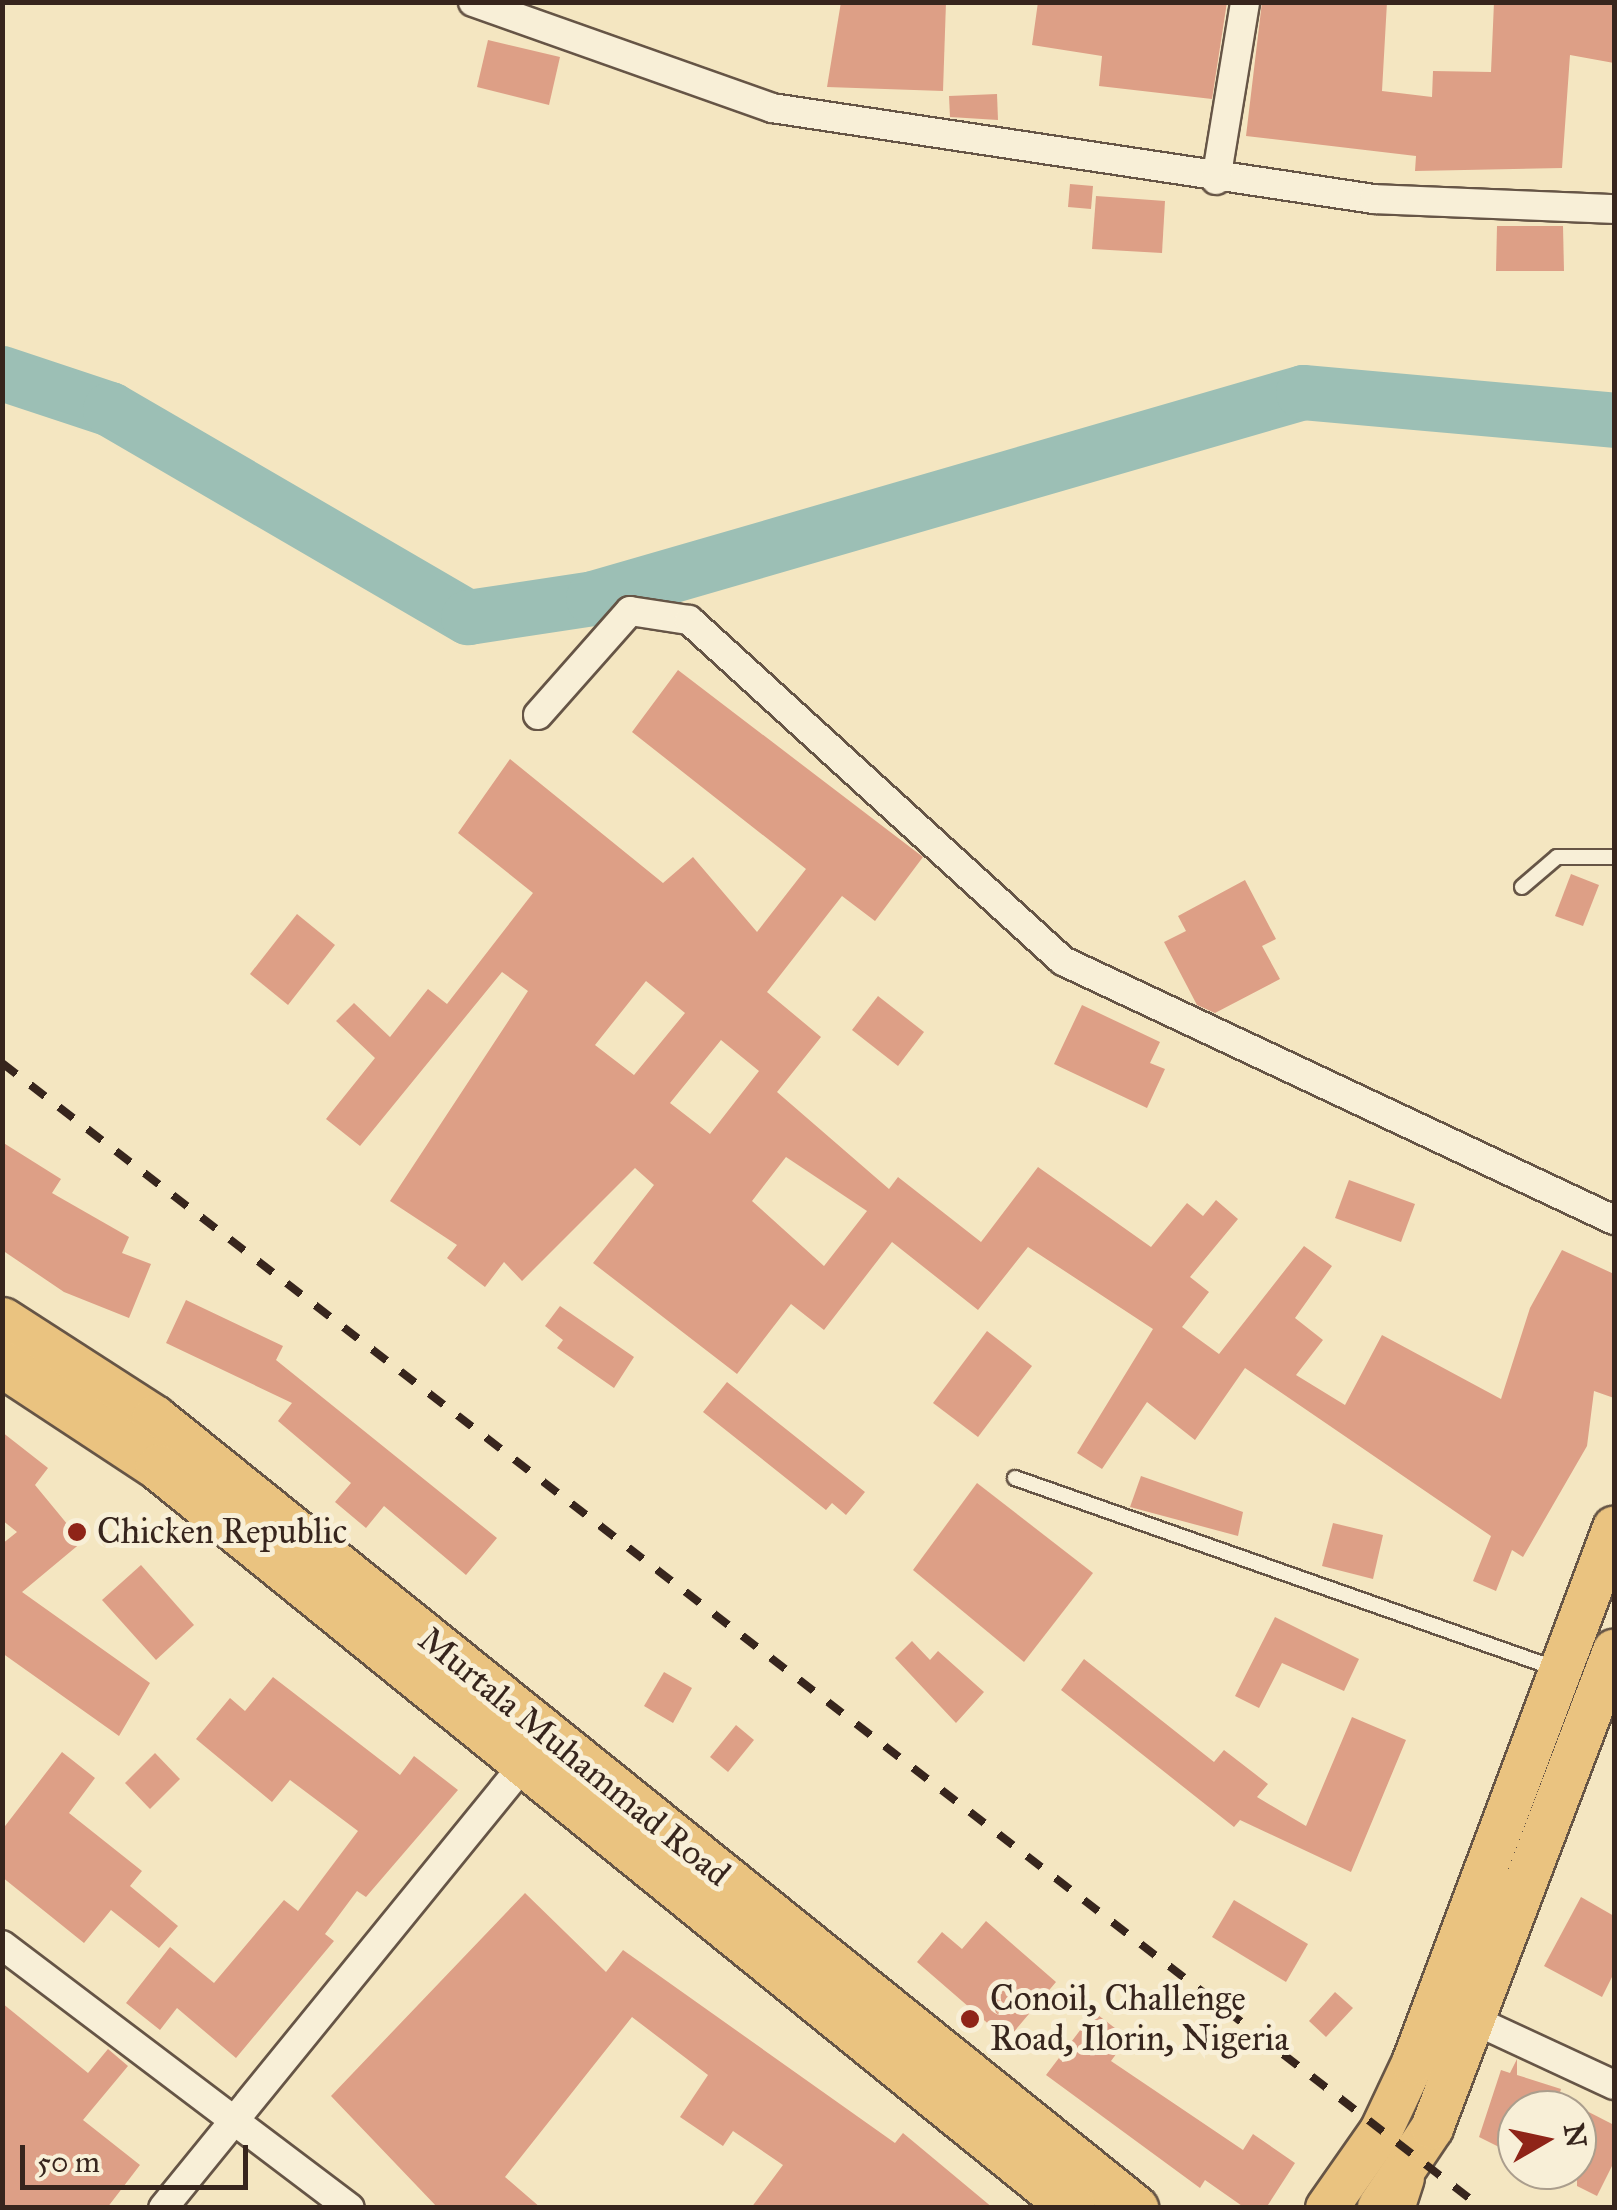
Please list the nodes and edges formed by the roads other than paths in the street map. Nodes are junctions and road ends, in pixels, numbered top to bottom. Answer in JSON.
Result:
{"nodes":[{"id":1,"x":473,"y":2,"type":"edge"},
{"id":2,"x":1245,"y":2,"type":"edge"},
{"id":3,"x":508,"y":9,"type":"edge"},
{"id":4,"x":1216,"y":180,"type":"junction"},
{"id":5,"x":1614,"y":209,"type":"edge"},
{"id":6,"x":538,"y":715,"type":"dead end"},
{"id":7,"x":1614,"y":857,"type":"edge"},
{"id":8,"x":1522,"y":887,"type":"dead end"},
{"id":9,"x":1614,"y":1220,"type":"edge"},
{"id":10,"x":2,"y":1320,"type":"edge"},
{"id":11,"x":2,"y":1364,"type":"edge"},
{"id":12,"x":1015,"y":1478,"type":"dead end"},
{"id":13,"x":1614,"y":1528,"type":"edge"},
{"id":14,"x":1614,"y":1650,"type":"edge"},
{"id":15,"x":1586,"y":1686,"type":"edge"},
{"id":16,"x":525,"y":1762,"type":"junction"},
{"id":17,"x":2,"y":1945,"type":"edge"},
{"id":18,"x":1474,"y":2020,"type":"junction"},
{"id":19,"x":1614,"y":2084,"type":"edge"},
{"id":20,"x":232,"y":2124,"type":"junction"},
{"id":21,"x":1390,"y":2198,"type":"edge"},
{"id":22,"x":164,"y":2208,"type":"edge"},
{"id":23,"x":350,"y":2208,"type":"edge"},
{"id":24,"x":1073,"y":2208,"type":"edge"},
{"id":25,"x":1136,"y":2208,"type":"edge"},
{"id":26,"x":1327,"y":2208,"type":"edge"}],
"edges":[{"from":1,"to":3,"type":"street"},
{"from":2,"to":4,"type":"street"},
{"from":3,"to":4,"type":"street"},
{"from":4,"to":5,"type":"street"},
{"from":6,"to":9,"type":"street"},
{"from":7,"to":8,"type":"lane"},
{"from":10,"to":25,"type":"highway","name":"Murtala Muhammad Road"},
{"from":11,"to":16,"type":"highway","name":"Murtala Muhammad Road"},
{"from":12,"to":15,"type":"lane"},
{"from":13,"to":15,"type":"main road"},
{"from":14,"to":15,"type":"main road"},
{"from":15,"to":18,"type":"main road"},
{"from":15,"to":26,"type":"main road"},
{"from":16,"to":20,"type":"street"},
{"from":16,"to":24,"type":"highway","name":"Murtala Muhammad Road"},
{"from":17,"to":20,"type":"street"},
{"from":18,"to":19,"type":"street"},
{"from":18,"to":21,"type":"main road"},
{"from":20,"to":22,"type":"street"},
{"from":20,"to":23,"type":"street"}]}
